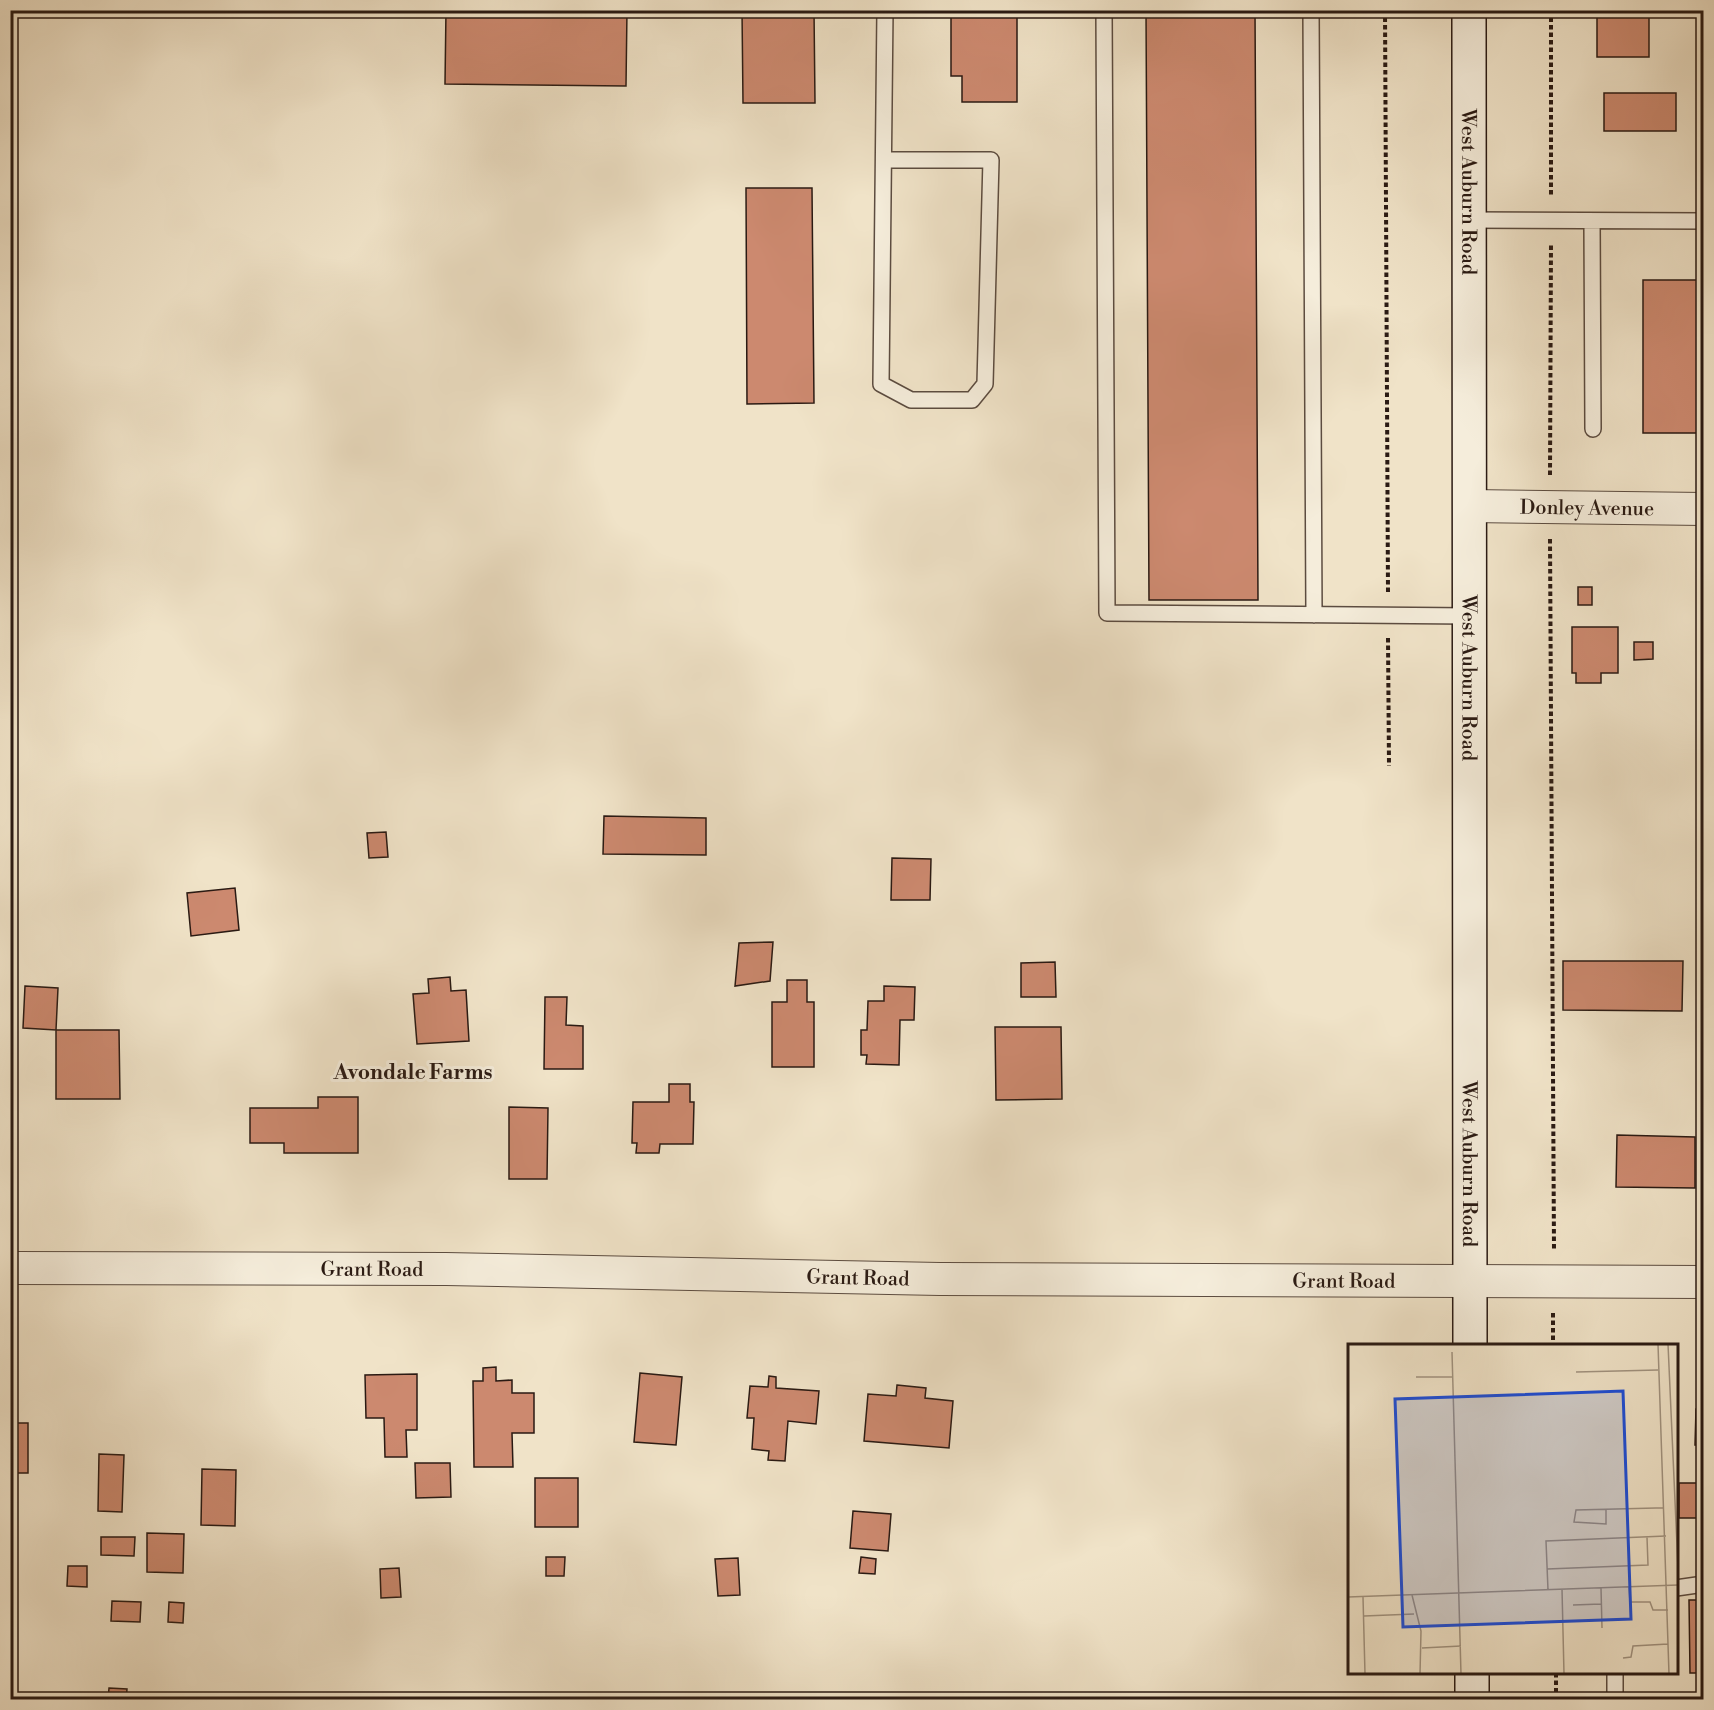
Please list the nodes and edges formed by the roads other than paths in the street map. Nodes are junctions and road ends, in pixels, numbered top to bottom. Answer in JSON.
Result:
{"nodes":[{"id":1,"x":885,"y":10,"type":"edge"},
{"id":2,"x":1104,"y":10,"type":"edge"},
{"id":3,"x":1311,"y":10,"type":"edge"},
{"id":4,"x":1469,"y":10,"type":"edge"},
{"id":5,"x":884,"y":160,"type":"junction"},
{"id":6,"x":1468,"y":220,"type":"junction"},
{"id":7,"x":1592,"y":221,"type":"junction"},
{"id":8,"x":1704,"y":221,"type":"edge"},
{"id":9,"x":1593,"y":429,"type":"dead end"},
{"id":10,"x":1470,"y":506,"type":"junction"},
{"id":11,"x":1704,"y":509,"type":"edge"},
{"id":12,"x":1314,"y":615,"type":"junction"},
{"id":13,"x":1470,"y":616,"type":"junction"},
{"id":14,"x":10,"y":1268,"type":"edge"},
{"id":15,"x":1470,"y":1280,"type":"junction"},
{"id":16,"x":1704,"y":1282,"type":"edge"},
{"id":17,"x":1470,"y":1344,"type":"edge"},
{"id":18,"x":1704,"y":1584,"type":"edge"},
{"id":19,"x":1678,"y":1588,"type":"edge"},
{"id":20,"x":1472,"y":1674,"type":"edge"},
{"id":21,"x":1615,"y":1674,"type":"edge"},
{"id":22,"x":1472,"y":1700,"type":"edge"},
{"id":23,"x":1615,"y":1700,"type":"edge"}],
"edges":[{"from":1,"to":5,"type":"lane"},
{"from":2,"to":12,"type":"lane"},
{"from":3,"to":12,"type":"lane"},
{"from":4,"to":6,"type":"main road","name":"West Auburn Road"},
{"from":5,"to":5,"type":"lane"},
{"from":6,"to":7,"type":"lane"},
{"from":6,"to":10,"type":"main road","name":"West Auburn Road"},
{"from":7,"to":8,"type":"lane"},
{"from":7,"to":9,"type":"lane"},
{"from":10,"to":11,"type":"street","name":"Donley Avenue"},
{"from":10,"to":13,"type":"main road","name":"West Auburn Road"},
{"from":12,"to":13,"type":"lane"},
{"from":13,"to":15,"type":"main road","name":"West Auburn Road"},
{"from":14,"to":15,"type":"street","name":"Grant Road"},
{"from":15,"to":16,"type":"street","name":"Grant Road"},
{"from":15,"to":17,"type":"main road","name":"West Auburn Road"},
{"from":18,"to":19,"type":"lane"},
{"from":20,"to":22,"type":"main road"},
{"from":21,"to":23,"type":"lane"}]}
